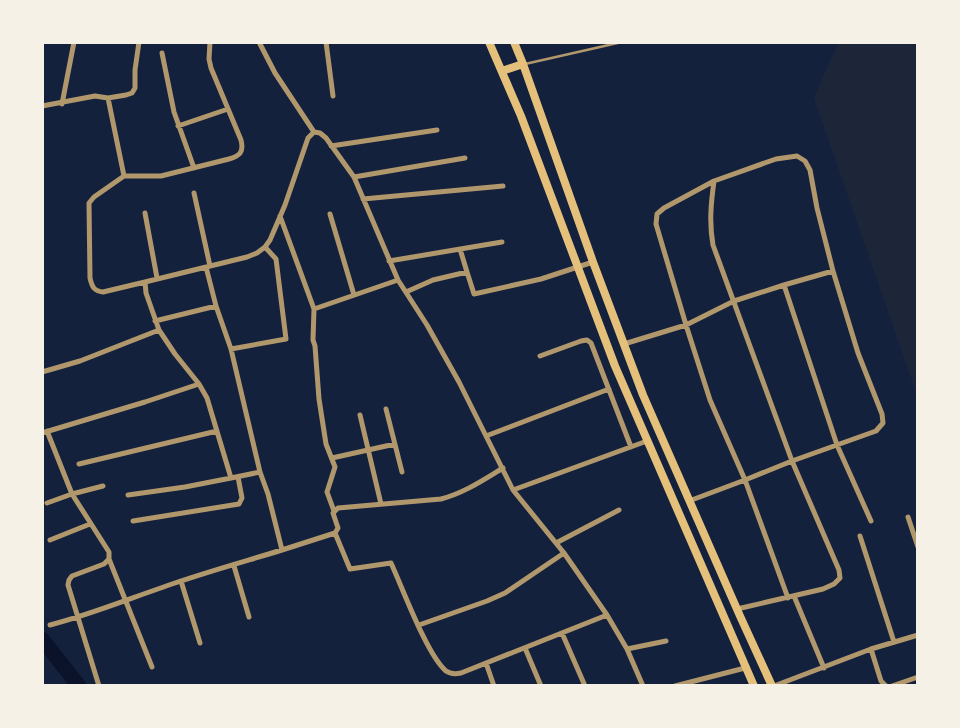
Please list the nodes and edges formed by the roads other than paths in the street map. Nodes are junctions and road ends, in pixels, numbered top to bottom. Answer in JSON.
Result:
{"nodes":[{"id":1,"x":74,"y":42,"type":"edge"},
{"id":2,"x":139,"y":42,"type":"edge"},
{"id":3,"x":210,"y":42,"type":"edge"},
{"id":4,"x":259,"y":42,"type":"edge"},
{"id":5,"x":326,"y":42,"type":"edge"},
{"id":6,"x":489,"y":42,"type":"edge"},
{"id":7,"x":514,"y":42,"type":"edge"},
{"id":8,"x":622,"y":42,"type":"edge"},
{"id":9,"x":162,"y":54,"type":"dead end"},
{"id":10,"x":523,"y":64,"type":"junction"},
{"id":11,"x":502,"y":71,"type":"junction"},
{"id":12,"x":333,"y":96,"type":"dead end"},
{"id":13,"x":108,"y":98,"type":"junction"},
{"id":14,"x":62,"y":104,"type":"junction"},
{"id":15,"x":42,"y":106,"type":"edge"},
{"id":16,"x":228,"y":109,"type":"junction"},
{"id":17,"x":178,"y":126,"type":"junction"},
{"id":18,"x":437,"y":130,"type":"dead end"},
{"id":19,"x":314,"y":132,"type":"junction"},
{"id":20,"x":331,"y":146,"type":"junction"},
{"id":21,"x":465,"y":158,"type":"dead end"},
{"id":22,"x":194,"y":168,"type":"junction"},
{"id":23,"x":124,"y":176,"type":"junction"},
{"id":24,"x":354,"y":177,"type":"junction"},
{"id":25,"x":714,"y":181,"type":"junction"},
{"id":26,"x":503,"y":186,"type":"dead end"},
{"id":27,"x":194,"y":193,"type":"dead end"},
{"id":28,"x":363,"y":198,"type":"junction"},
{"id":29,"x":145,"y":213,"type":"dead end"},
{"id":30,"x":330,"y":214,"type":"dead end"},
{"id":31,"x":280,"y":216,"type":"junction"},
{"id":32,"x":502,"y":242,"type":"dead end"},
{"id":33,"x":265,"y":247,"type":"junction"},
{"id":34,"x":460,"y":249,"type":"junction"},
{"id":35,"x":389,"y":261,"type":"junction"},
{"id":36,"x":594,"y":262,"type":"junction"},
{"id":37,"x":208,"y":266,"type":"junction"},
{"id":38,"x":579,"y":267,"type":"junction"},
{"id":39,"x":467,"y":272,"type":"junction"},
{"id":40,"x":833,"y":272,"type":"junction"},
{"id":41,"x":157,"y":278,"type":"junction"},
{"id":42,"x":398,"y":280,"type":"junction"},
{"id":43,"x":145,"y":282,"type":"junction"},
{"id":44,"x":784,"y":284,"type":"junction"},
{"id":45,"x":406,"y":292,"type":"junction"},
{"id":46,"x":354,"y":295,"type":"junction"},
{"id":47,"x":734,"y":301,"type":"junction"},
{"id":48,"x":216,"y":306,"type":"junction"},
{"id":49,"x":314,"y":309,"type":"junction"},
{"id":50,"x":155,"y":321,"type":"junction"},
{"id":51,"x":686,"y":325,"type":"junction"},
{"id":52,"x":159,"y":330,"type":"junction"},
{"id":53,"x":624,"y":344,"type":"junction"},
{"id":54,"x":231,"y":349,"type":"junction"},
{"id":55,"x":540,"y":356,"type":"dead end"},
{"id":56,"x":42,"y":372,"type":"edge"},
{"id":57,"x":199,"y":384,"type":"junction"},
{"id":58,"x":609,"y":389,"type":"junction"},
{"id":59,"x":386,"y":410,"type":"dead end"},
{"id":60,"x":360,"y":416,"type":"dead end"},
{"id":61,"x":217,"y":431,"type":"junction"},
{"id":62,"x":45,"y":432,"type":"edge"},
{"id":63,"x":486,"y":436,"type":"junction"},
{"id":64,"x":661,"y":436,"type":"junction"},
{"id":65,"x":647,"y":441,"type":"junction"},
{"id":66,"x":395,"y":444,"type":"junction"},
{"id":67,"x":837,"y":445,"type":"junction"},
{"id":68,"x":631,"y":447,"type":"junction"},
{"id":69,"x":368,"y":450,"type":"junction"},
{"id":70,"x":332,"y":458,"type":"junction"},
{"id":71,"x":792,"y":461,"type":"junction"},
{"id":72,"x":79,"y":464,"type":"dead end"},
{"id":73,"x":503,"y":468,"type":"junction"},
{"id":74,"x":260,"y":472,"type":"junction"},
{"id":75,"x":402,"y":472,"type":"dead end"},
{"id":76,"x":238,"y":476,"type":"junction"},
{"id":77,"x":231,"y":478,"type":"junction"},
{"id":78,"x":745,"y":480,"type":"junction"},
{"id":79,"x":103,"y":486,"type":"dead end"},
{"id":80,"x":514,"y":490,"type":"junction"},
{"id":81,"x":72,"y":494,"type":"junction"},
{"id":82,"x":128,"y":495,"type":"dead end"},
{"id":83,"x":689,"y":501,"type":"junction"},
{"id":84,"x":47,"y":503,"type":"dead end"},
{"id":85,"x":381,"y":504,"type":"junction"},
{"id":86,"x":619,"y":510,"type":"dead end"},
{"id":87,"x":334,"y":511,"type":"junction"},
{"id":88,"x":908,"y":517,"type":"dead end"},
{"id":89,"x":133,"y":521,"type":"dead end"},
{"id":90,"x":871,"y":522,"type":"dead end"},
{"id":91,"x":90,"y":524,"type":"junction"},
{"id":92,"x":335,"y":533,"type":"junction"},
{"id":93,"x":860,"y":536,"type":"dead end"},
{"id":94,"x":50,"y":540,"type":"dead end"},
{"id":95,"x":556,"y":544,"type":"junction"},
{"id":96,"x":918,"y":547,"type":"edge"},
{"id":97,"x":282,"y":550,"type":"junction"},
{"id":98,"x":564,"y":553,"type":"junction"},
{"id":99,"x":109,"y":559,"type":"junction"},
{"id":100,"x":234,"y":566,"type":"junction"},
{"id":101,"x":180,"y":581,"type":"junction"},
{"id":102,"x":794,"y":596,"type":"junction"},
{"id":103,"x":788,"y":598,"type":"junction"},
{"id":104,"x":127,"y":601,"type":"junction"},
{"id":105,"x":737,"y":610,"type":"junction"},
{"id":106,"x":607,"y":614,"type":"junction"},
{"id":107,"x":79,"y":617,"type":"junction"},
{"id":108,"x":249,"y":617,"type":"dead end"},
{"id":109,"x":50,"y":625,"type":"dead end"},
{"id":110,"x":419,"y":625,"type":"junction"},
{"id":111,"x":562,"y":633,"type":"junction"},
{"id":112,"x":918,"y":635,"type":"edge"},
{"id":113,"x":666,"y":641,"type":"dead end"},
{"id":114,"x":894,"y":642,"type":"junction"},
{"id":115,"x":200,"y":643,"type":"dead end"},
{"id":116,"x":525,"y":648,"type":"junction"},
{"id":117,"x":627,"y":649,"type":"junction"},
{"id":118,"x":872,"y":649,"type":"junction"},
{"id":119,"x":486,"y":663,"type":"junction"},
{"id":120,"x":152,"y":667,"type":"dead end"},
{"id":121,"x":746,"y":668,"type":"junction"},
{"id":122,"x":824,"y":668,"type":"junction"},
{"id":123,"x":918,"y":677,"type":"edge"},
{"id":124,"x":99,"y":686,"type":"edge"},
{"id":125,"x":494,"y":686,"type":"edge"},
{"id":126,"x":541,"y":686,"type":"edge"},
{"id":127,"x":585,"y":686,"type":"edge"},
{"id":128,"x":643,"y":686,"type":"edge"},
{"id":129,"x":675,"y":686,"type":"edge"},
{"id":130,"x":754,"y":686,"type":"edge"},
{"id":131,"x":773,"y":686,"type":"edge"},
{"id":132,"x":886,"y":686,"type":"edge"},
{"id":133,"x":892,"y":686,"type":"edge"}],
"edges":[{"from":1,"to":14,"type":"street"},
{"from":2,"to":13,"type":"street"},
{"from":3,"to":16,"type":"street"},
{"from":4,"to":19,"type":"street"},
{"from":5,"to":12,"type":"street"},
{"from":6,"to":11,"type":"main road"},
{"from":7,"to":10,"type":"main road"},
{"from":8,"to":10,"type":"lane"},
{"from":9,"to":17,"type":"street"},
{"from":10,"to":11,"type":"main road"},
{"from":10,"to":36,"type":"main road"},
{"from":11,"to":38,"type":"main road"},
{"from":13,"to":14,"type":"street"},
{"from":13,"to":23,"type":"street"},
{"from":14,"to":15,"type":"street"},
{"from":16,"to":17,"type":"street"},
{"from":16,"to":22,"type":"street"},
{"from":17,"to":22,"type":"street"},
{"from":18,"to":20,"type":"street"},
{"from":19,"to":20,"type":"street"},
{"from":19,"to":31,"type":"street"},
{"from":20,"to":24,"type":"street"},
{"from":21,"to":24,"type":"street"},
{"from":22,"to":23,"type":"street"},
{"from":23,"to":43,"type":"street"},
{"from":24,"to":28,"type":"street"},
{"from":25,"to":40,"type":"street"},
{"from":25,"to":47,"type":"street"},
{"from":25,"to":51,"type":"street"},
{"from":26,"to":28,"type":"street"},
{"from":27,"to":37,"type":"street"},
{"from":28,"to":35,"type":"street"},
{"from":29,"to":41,"type":"street"},
{"from":30,"to":46,"type":"street"},
{"from":31,"to":33,"type":"street"},
{"from":31,"to":49,"type":"street"},
{"from":32,"to":34,"type":"street"},
{"from":33,"to":37,"type":"street"},
{"from":33,"to":54,"type":"street"},
{"from":34,"to":35,"type":"street"},
{"from":34,"to":39,"type":"street"},
{"from":35,"to":42,"type":"street"},
{"from":36,"to":38,"type":"street"},
{"from":36,"to":53,"type":"main road"},
{"from":37,"to":41,"type":"street"},
{"from":37,"to":48,"type":"street"},
{"from":38,"to":39,"type":"street"},
{"from":38,"to":65,"type":"main road"},
{"from":39,"to":45,"type":"street"},
{"from":40,"to":44,"type":"street"},
{"from":40,"to":67,"type":"street"},
{"from":41,"to":43,"type":"street"},
{"from":42,"to":45,"type":"street"},
{"from":42,"to":46,"type":"street"},
{"from":43,"to":50,"type":"street"},
{"from":44,"to":47,"type":"street"},
{"from":44,"to":67,"type":"street"},
{"from":45,"to":63,"type":"street"},
{"from":46,"to":49,"type":"street"},
{"from":47,"to":51,"type":"street"},
{"from":47,"to":71,"type":"street"},
{"from":48,"to":50,"type":"street"},
{"from":48,"to":54,"type":"street"},
{"from":49,"to":70,"type":"street"},
{"from":50,"to":52,"type":"street"},
{"from":51,"to":53,"type":"street"},
{"from":51,"to":78,"type":"street"},
{"from":52,"to":56,"type":"street"},
{"from":52,"to":57,"type":"street"},
{"from":53,"to":64,"type":"main road"},
{"from":54,"to":74,"type":"street"},
{"from":55,"to":58,"type":"street"},
{"from":57,"to":61,"type":"street"},
{"from":57,"to":62,"type":"street"},
{"from":58,"to":63,"type":"street"},
{"from":58,"to":68,"type":"street"},
{"from":59,"to":66,"type":"street"},
{"from":60,"to":69,"type":"street"},
{"from":61,"to":72,"type":"street"},
{"from":61,"to":77,"type":"street"},
{"from":62,"to":81,"type":"street"},
{"from":63,"to":73,"type":"street"},
{"from":64,"to":65,"type":"main road"},
{"from":64,"to":83,"type":"main road"},
{"from":65,"to":68,"type":"street"},
{"from":65,"to":121,"type":"main road"},
{"from":66,"to":69,"type":"street"},
{"from":66,"to":75,"type":"street"},
{"from":67,"to":71,"type":"street"},
{"from":67,"to":90,"type":"street"},
{"from":68,"to":80,"type":"street"},
{"from":69,"to":70,"type":"street"},
{"from":69,"to":85,"type":"street"},
{"from":70,"to":87,"type":"street"},
{"from":71,"to":78,"type":"street"},
{"from":71,"to":102,"type":"street"},
{"from":73,"to":80,"type":"street"},
{"from":73,"to":85,"type":"street"},
{"from":74,"to":76,"type":"street"},
{"from":74,"to":97,"type":"street"},
{"from":76,"to":77,"type":"street"},
{"from":76,"to":89,"type":"street"},
{"from":77,"to":82,"type":"street"},
{"from":78,"to":83,"type":"street"},
{"from":78,"to":103,"type":"street"},
{"from":79,"to":81,"type":"street"},
{"from":80,"to":95,"type":"street"},
{"from":81,"to":84,"type":"street"},
{"from":81,"to":91,"type":"street"},
{"from":83,"to":105,"type":"main road"},
{"from":85,"to":87,"type":"street"},
{"from":86,"to":95,"type":"street"},
{"from":87,"to":92,"type":"street"},
{"from":88,"to":96,"type":"street"},
{"from":91,"to":94,"type":"street"},
{"from":91,"to":99,"type":"street"},
{"from":92,"to":97,"type":"street"},
{"from":92,"to":110,"type":"street"},
{"from":93,"to":114,"type":"street"},
{"from":95,"to":98,"type":"street"},
{"from":97,"to":100,"type":"street"},
{"from":98,"to":106,"type":"street"},
{"from":98,"to":110,"type":"street"},
{"from":99,"to":104,"type":"street"},
{"from":99,"to":107,"type":"street"},
{"from":100,"to":101,"type":"street"},
{"from":100,"to":108,"type":"street"},
{"from":101,"to":104,"type":"street"},
{"from":101,"to":115,"type":"street"},
{"from":102,"to":103,"type":"street"},
{"from":102,"to":122,"type":"street"},
{"from":103,"to":105,"type":"street"},
{"from":104,"to":107,"type":"street"},
{"from":104,"to":120,"type":"street"},
{"from":105,"to":131,"type":"main road"},
{"from":106,"to":111,"type":"street"},
{"from":106,"to":117,"type":"street"},
{"from":107,"to":109,"type":"street"},
{"from":107,"to":124,"type":"street"},
{"from":110,"to":119,"type":"street"},
{"from":111,"to":116,"type":"street"},
{"from":111,"to":127,"type":"street"},
{"from":112,"to":114,"type":"street"},
{"from":113,"to":117,"type":"street"},
{"from":114,"to":118,"type":"street"},
{"from":116,"to":119,"type":"street"},
{"from":116,"to":126,"type":"street"},
{"from":117,"to":128,"type":"street"},
{"from":118,"to":122,"type":"street"},
{"from":118,"to":132,"type":"street"},
{"from":119,"to":125,"type":"street"},
{"from":121,"to":129,"type":"street"},
{"from":121,"to":130,"type":"main road"},
{"from":122,"to":131,"type":"street"},
{"from":123,"to":133,"type":"street"}]}
